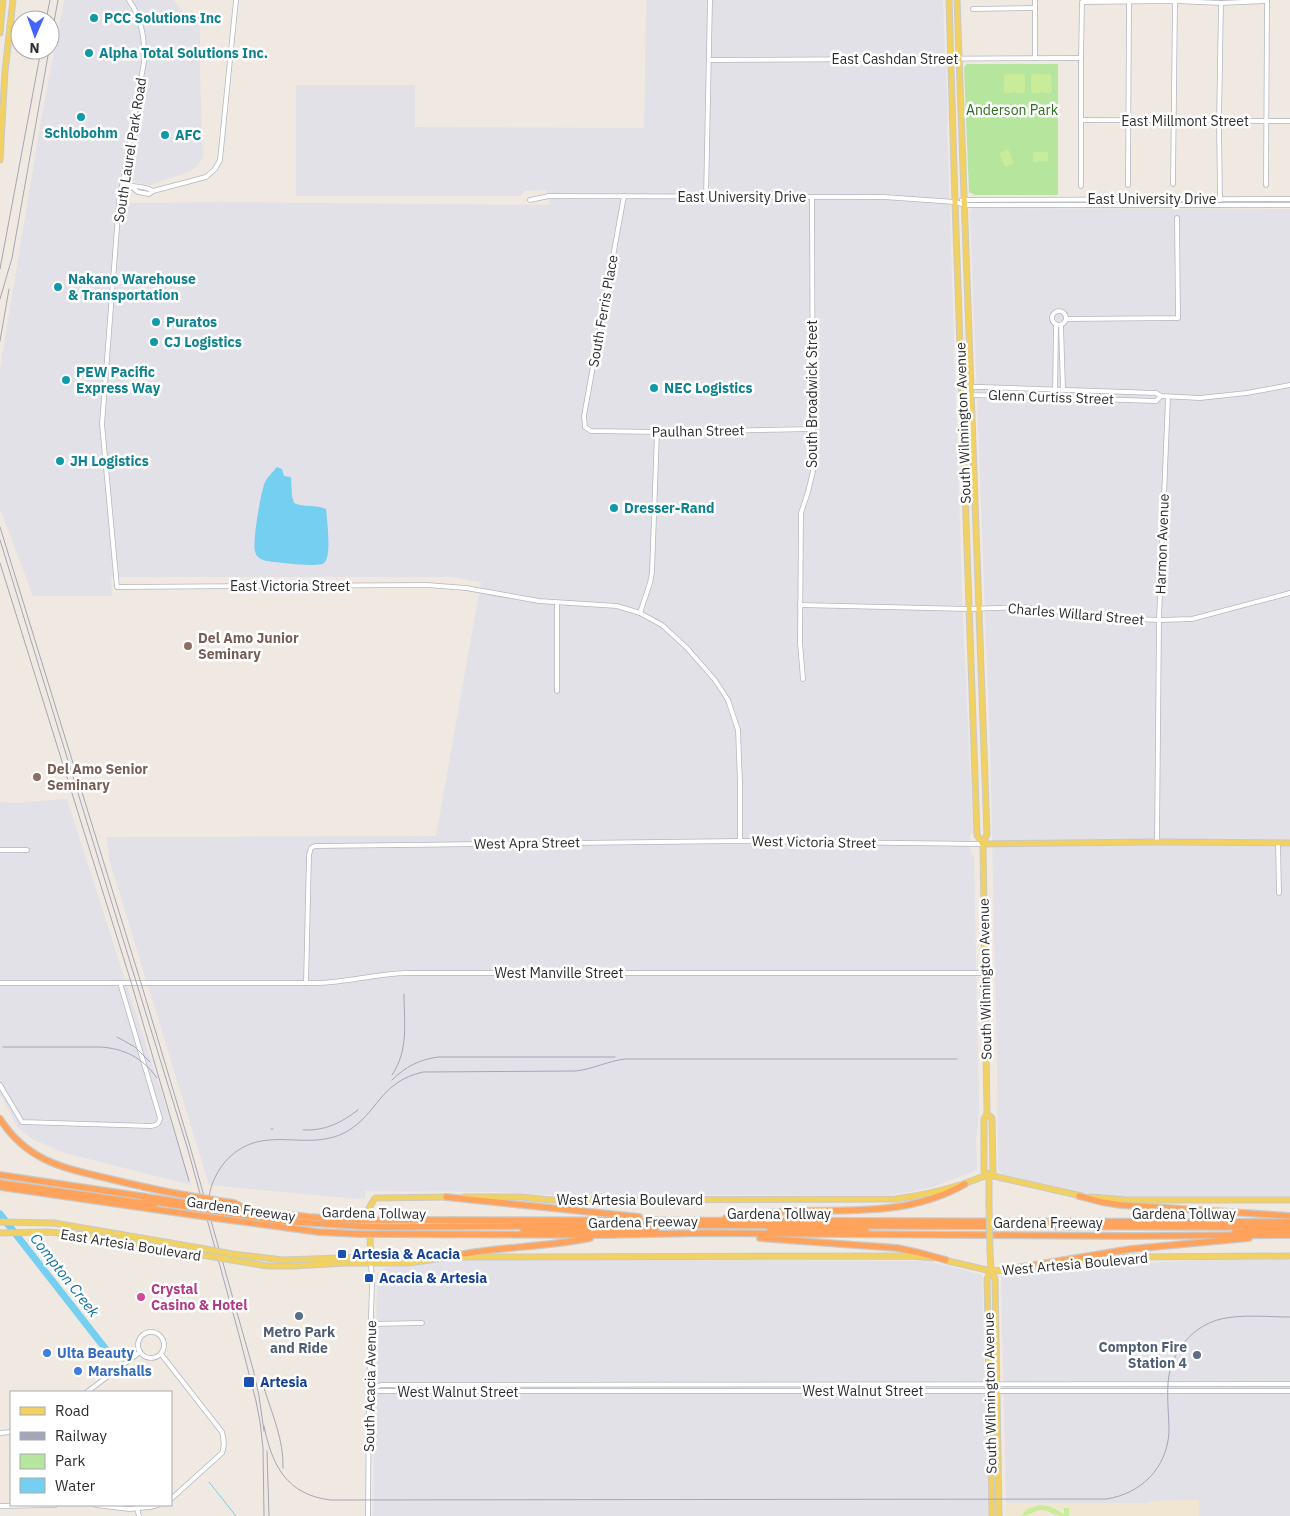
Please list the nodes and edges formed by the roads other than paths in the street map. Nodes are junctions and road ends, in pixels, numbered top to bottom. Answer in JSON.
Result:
{"nodes":[{"id":1,"x":3,"y":0,"type":"edge"},
{"id":2,"x":13,"y":0,"type":"edge"},
{"id":3,"x":129,"y":0,"type":"edge"},
{"id":4,"x":236,"y":0,"type":"edge"},
{"id":5,"x":710,"y":0,"type":"edge"},
{"id":6,"x":949,"y":0,"type":"edge"},
{"id":7,"x":957,"y":0,"type":"edge"},
{"id":8,"x":1035,"y":0,"type":"edge"},
{"id":9,"x":1129,"y":1,"type":"edge"},
{"id":10,"x":1175,"y":1,"type":"edge"},
{"id":11,"x":1267,"y":1,"type":"edge"},
{"id":12,"x":1221,"y":3,"type":"junction"},
{"id":13,"x":973,"y":8,"type":"dead end"},
{"id":14,"x":1035,"y":8,"type":"junction"},
{"id":15,"x":0,"y":25,"type":"edge"},
{"id":16,"x":0,"y":33,"type":"edge"},
{"id":17,"x":951,"y":58,"type":"junction"},
{"id":18,"x":960,"y":58,"type":"junction"},
{"id":19,"x":1035,"y":58,"type":"junction"},
{"id":20,"x":1080,"y":58,"type":"junction"},
{"id":21,"x":710,"y":60,"type":"junction"},
{"id":22,"x":1081,"y":120,"type":"junction"},
{"id":23,"x":1128,"y":121,"type":"junction"},
{"id":24,"x":1174,"y":121,"type":"junction"},
{"id":25,"x":1267,"y":121,"type":"junction"},
{"id":26,"x":1290,"y":121,"type":"edge"},
{"id":27,"x":1219,"y":122,"type":"junction"},
{"id":28,"x":1,"y":130,"type":"edge"},
{"id":29,"x":0,"y":160,"type":"edge"},
{"id":30,"x":1174,"y":184,"type":"dead end"},
{"id":31,"x":122,"y":185,"type":"junction"},
{"id":32,"x":1128,"y":185,"type":"dead end"},
{"id":33,"x":1266,"y":185,"type":"dead end"},
{"id":34,"x":1081,"y":186,"type":"dead end"},
{"id":35,"x":624,"y":196,"type":"junction"},
{"id":36,"x":706,"y":197,"type":"junction"},
{"id":37,"x":812,"y":197,"type":"junction"},
{"id":38,"x":1220,"y":199,"type":"junction"},
{"id":39,"x":1290,"y":199,"type":"edge"},
{"id":40,"x":530,"y":200,"type":"dead end"},
{"id":41,"x":955,"y":202,"type":"junction"},
{"id":42,"x":965,"y":202,"type":"junction"},
{"id":43,"x":1220,"y":205,"type":"junction"},
{"id":44,"x":1290,"y":205,"type":"edge"},
{"id":45,"x":1177,"y":218,"type":"dead end"},
{"id":46,"x":1066,"y":319,"type":"junction"},
{"id":47,"x":1056,"y":325,"type":"junction"},
{"id":48,"x":1061,"y":325,"type":"junction"},
{"id":49,"x":1290,"y":385,"type":"edge"},
{"id":50,"x":972,"y":387,"type":"junction"},
{"id":51,"x":1055,"y":390,"type":"junction"},
{"id":52,"x":1063,"y":390,"type":"junction"},
{"id":53,"x":962,"y":391,"type":"junction"},
{"id":54,"x":972,"y":395,"type":"junction"},
{"id":55,"x":1161,"y":396,"type":"junction"},
{"id":56,"x":1168,"y":397,"type":"junction"},
{"id":57,"x":1055,"y":398,"type":"junction"},
{"id":58,"x":1063,"y":398,"type":"junction"},
{"id":59,"x":585,"y":427,"type":"joint"},
{"id":60,"x":812,"y":430,"type":"junction"},
{"id":61,"x":656,"y":432,"type":"junction"},
{"id":62,"x":116,"y":571,"type":"joint"},
{"id":63,"x":478,"y":590,"type":"joint"},
{"id":64,"x":1290,"y":593,"type":"edge"},
{"id":65,"x":557,"y":603,"type":"junction"},
{"id":66,"x":800,"y":605,"type":"junction"},
{"id":67,"x":980,"y":608,"type":"junction"},
{"id":68,"x":969,"y":609,"type":"junction"},
{"id":69,"x":640,"y":613,"type":"junction"},
{"id":70,"x":1159,"y":620,"type":"junction"},
{"id":71,"x":803,"y":679,"type":"dead end"},
{"id":72,"x":557,"y":691,"type":"dead end"},
{"id":73,"x":740,"y":841,"type":"junction"},
{"id":74,"x":1157,"y":842,"type":"junction"},
{"id":75,"x":1278,"y":843,"type":"junction"},
{"id":76,"x":1290,"y":843,"type":"edge"},
{"id":77,"x":983,"y":844,"type":"junction"},
{"id":78,"x":0,"y":850,"type":"edge"},
{"id":79,"x":28,"y":850,"type":"dead end"},
{"id":80,"x":1279,"y":893,"type":"dead end"},
{"id":81,"x":985,"y":974,"type":"junction"},
{"id":82,"x":0,"y":983,"type":"edge"},
{"id":83,"x":120,"y":983,"type":"junction"},
{"id":84,"x":306,"y":983,"type":"junction"},
{"id":85,"x":0,"y":1085,"type":"edge"},
{"id":86,"x":987,"y":1114,"type":"junction"},
{"id":87,"x":0,"y":1119,"type":"edge"},
{"id":88,"x":2,"y":1175,"type":"edge"},
{"id":89,"x":989,"y":1175,"type":"junction"},
{"id":90,"x":0,"y":1183,"type":"edge"},
{"id":91,"x":965,"y":1184,"type":"junction"},
{"id":92,"x":0,"y":1187,"type":"edge"},
{"id":93,"x":21,"y":1188,"type":"junction"},
{"id":94,"x":1079,"y":1196,"type":"junction"},
{"id":95,"x":446,"y":1197,"type":"junction"},
{"id":96,"x":1290,"y":1200,"type":"edge"},
{"id":97,"x":221,"y":1207,"type":"junction"},
{"id":98,"x":1290,"y":1216,"type":"edge"},
{"id":99,"x":671,"y":1220,"type":"junction"},
{"id":100,"x":704,"y":1221,"type":"junction"},
{"id":101,"x":0,"y":1222,"type":"edge"},
{"id":102,"x":1290,"y":1222,"type":"edge"},
{"id":103,"x":358,"y":1223,"type":"junction"},
{"id":104,"x":385,"y":1224,"type":"junction"},
{"id":105,"x":1290,"y":1227,"type":"edge"},
{"id":106,"x":96,"y":1230,"type":"junction"},
{"id":107,"x":1290,"y":1231,"type":"edge"},
{"id":108,"x":0,"y":1233,"type":"edge"},
{"id":109,"x":705,"y":1233,"type":"junction"},
{"id":110,"x":395,"y":1234,"type":"junction"},
{"id":111,"x":601,"y":1235,"type":"junction"},
{"id":112,"x":1290,"y":1235,"type":"edge"},
{"id":113,"x":95,"y":1236,"type":"junction"},
{"id":114,"x":167,"y":1242,"type":"junction"},
{"id":115,"x":167,"y":1249,"type":"junction"},
{"id":116,"x":1290,"y":1256,"type":"edge"},
{"id":117,"x":371,"y":1257,"type":"junction"},
{"id":118,"x":448,"y":1257,"type":"junction"},
{"id":119,"x":232,"y":1260,"type":"joint"},
{"id":120,"x":946,"y":1260,"type":"junction"},
{"id":121,"x":371,"y":1263,"type":"junction"},
{"id":122,"x":1004,"y":1270,"type":"junction"},
{"id":123,"x":991,"y":1271,"type":"junction"},
{"id":124,"x":422,"y":1323,"type":"dead end"},
{"id":125,"x":371,"y":1324,"type":"junction"},
{"id":126,"x":140,"y":1352,"type":"junction"},
{"id":127,"x":161,"y":1354,"type":"junction"},
{"id":128,"x":697,"y":1384,"type":"junction"},
{"id":129,"x":834,"y":1384,"type":"junction"},
{"id":130,"x":853,"y":1384,"type":"junction"},
{"id":131,"x":873,"y":1384,"type":"junction"},
{"id":132,"x":895,"y":1384,"type":"junction"},
{"id":133,"x":912,"y":1384,"type":"junction"},
{"id":134,"x":934,"y":1384,"type":"junction"},
{"id":135,"x":990,"y":1384,"type":"junction"},
{"id":136,"x":997,"y":1384,"type":"junction"},
{"id":137,"x":1290,"y":1384,"type":"edge"},
{"id":138,"x":430,"y":1385,"type":"junction"},
{"id":139,"x":492,"y":1385,"type":"junction"},
{"id":140,"x":612,"y":1385,"type":"junction"},
{"id":141,"x":369,"y":1390,"type":"junction"},
{"id":142,"x":88,"y":1391,"type":"edge"},
{"id":143,"x":697,"y":1391,"type":"junction"},
{"id":144,"x":835,"y":1391,"type":"junction"},
{"id":145,"x":853,"y":1391,"type":"junction"},
{"id":146,"x":873,"y":1391,"type":"junction"},
{"id":147,"x":895,"y":1391,"type":"junction"},
{"id":148,"x":912,"y":1391,"type":"junction"},
{"id":149,"x":934,"y":1391,"type":"junction"},
{"id":150,"x":990,"y":1391,"type":"junction"},
{"id":151,"x":997,"y":1391,"type":"junction"},
{"id":152,"x":1290,"y":1391,"type":"edge"},
{"id":153,"x":430,"y":1392,"type":"junction"},
{"id":154,"x":492,"y":1392,"type":"junction"},
{"id":155,"x":612,"y":1392,"type":"junction"},
{"id":156,"x":172,"y":1498,"type":"edge"},
{"id":157,"x":104,"y":1506,"type":"edge"},
{"id":158,"x":151,"y":1506,"type":"edge"},
{"id":159,"x":137,"y":1508,"type":"junction"},
{"id":160,"x":139,"y":1516,"type":"edge"},
{"id":161,"x":368,"y":1516,"type":"edge"},
{"id":162,"x":992,"y":1516,"type":"edge"},
{"id":163,"x":999,"y":1516,"type":"edge"}],
"edges":[{"from":1,"to":15,"type":"main road"},
{"from":2,"to":28,"type":"main road"},
{"from":3,"to":31,"type":"street","name":"South Laurel Park Road"},
{"from":4,"to":31,"type":"street"},
{"from":5,"to":21,"type":"street"},
{"from":6,"to":17,"type":"main road","name":"South Wilmington Avenue"},
{"from":7,"to":18,"type":"main road","name":"South Wilmington Avenue"},
{"from":8,"to":14,"type":"street"},
{"from":9,"to":10,"type":"street"},
{"from":9,"to":20,"type":"street"},
{"from":9,"to":23,"type":"street"},
{"from":10,"to":12,"type":"street"},
{"from":10,"to":24,"type":"street"},
{"from":11,"to":12,"type":"street"},
{"from":11,"to":25,"type":"street"},
{"from":12,"to":27,"type":"street"},
{"from":13,"to":14,"type":"street"},
{"from":14,"to":19,"type":"street"},
{"from":15,"to":16,"type":"main road"},
{"from":17,"to":18,"type":"street","name":"East Cashdan Street"},
{"from":17,"to":21,"type":"street","name":"East Cashdan Street"},
{"from":17,"to":41,"type":"main road","name":"South Wilmington Avenue"},
{"from":18,"to":19,"type":"street","name":"East Cashdan Street"},
{"from":18,"to":42,"type":"main road","name":"South Wilmington Avenue"},
{"from":19,"to":20,"type":"street","name":"East Cashdan Street"},
{"from":20,"to":22,"type":"street"},
{"from":21,"to":36,"type":"street"},
{"from":22,"to":23,"type":"street","name":"East Millmont Street"},
{"from":22,"to":34,"type":"street"},
{"from":23,"to":24,"type":"street","name":"East Millmont Street"},
{"from":23,"to":32,"type":"street"},
{"from":24,"to":27,"type":"street","name":"East Millmont Street"},
{"from":24,"to":30,"type":"street"},
{"from":25,"to":26,"type":"street","name":"East Millmont Street"},
{"from":25,"to":27,"type":"street","name":"East Millmont Street"},
{"from":25,"to":33,"type":"street"},
{"from":27,"to":38,"type":"street"},
{"from":28,"to":29,"type":"main road"},
{"from":31,"to":62,"type":"street","name":"South Laurel Park Road"},
{"from":35,"to":36,"type":"street","name":"East University Drive"},
{"from":35,"to":40,"type":"street","name":"East University Drive"},
{"from":35,"to":59,"type":"street","name":"South Ferris Place"},
{"from":36,"to":37,"type":"street","name":"East University Drive"},
{"from":37,"to":41,"type":"street","name":"East University Drive"},
{"from":37,"to":60,"type":"street","name":"South Broadwick Street"},
{"from":38,"to":39,"type":"street","name":"East University Drive"},
{"from":38,"to":42,"type":"street","name":"East University Drive"},
{"from":38,"to":43,"type":"street"},
{"from":41,"to":42,"type":"street","name":"East University Drive"},
{"from":41,"to":53,"type":"main road","name":"South Wilmington Avenue"},
{"from":42,"to":43,"type":"street","name":"East University Drive"},
{"from":42,"to":50,"type":"main road","name":"South Wilmington Avenue"},
{"from":43,"to":44,"type":"street","name":"East University Drive"},
{"from":45,"to":46,"type":"street"},
{"from":46,"to":47,"type":"street"},
{"from":46,"to":48,"type":"street"},
{"from":47,"to":48,"type":"street"},
{"from":47,"to":51,"type":"street"},
{"from":48,"to":52,"type":"street"},
{"from":49,"to":56,"type":"street","name":"Glenn Curtiss Street"},
{"from":50,"to":51,"type":"street","name":"Glenn Curtiss Street"},
{"from":50,"to":53,"type":"street","name":"Glenn Curtiss Street"},
{"from":50,"to":54,"type":"main road","name":"South Wilmington Avenue"},
{"from":51,"to":52,"type":"street","name":"Glenn Curtiss Street"},
{"from":51,"to":57,"type":"street"},
{"from":52,"to":55,"type":"street","name":"Glenn Curtiss Street"},
{"from":52,"to":58,"type":"street"},
{"from":53,"to":54,"type":"street","name":"Glenn Curtiss Street"},
{"from":53,"to":68,"type":"main road","name":"South Wilmington Avenue"},
{"from":54,"to":57,"type":"street","name":"Glenn Curtiss Street"},
{"from":54,"to":67,"type":"main road","name":"South Wilmington Avenue"},
{"from":55,"to":56,"type":"street","name":"Glenn Curtiss Street"},
{"from":55,"to":58,"type":"street","name":"Glenn Curtiss Street"},
{"from":56,"to":70,"type":"street","name":"Harmon Avenue"},
{"from":57,"to":58,"type":"street","name":"Glenn Curtiss Street"},
{"from":59,"to":61,"type":"street","name":"Paulhan Street"},
{"from":60,"to":61,"type":"street","name":"Paulhan Street"},
{"from":60,"to":66,"type":"street","name":"South Broadwick Street"},
{"from":61,"to":69,"type":"street"},
{"from":62,"to":63,"type":"street","name":"East Victoria Street"},
{"from":63,"to":65,"type":"street","name":"West Victoria Street"},
{"from":64,"to":70,"type":"street","name":"Charles Willard Street"},
{"from":65,"to":69,"type":"street","name":"West Victoria Street"},
{"from":65,"to":72,"type":"street"},
{"from":66,"to":68,"type":"street","name":"Charles Willard Street"},
{"from":66,"to":71,"type":"street","name":"South Broadwick Street"},
{"from":67,"to":68,"type":"street","name":"Charles Willard Street"},
{"from":67,"to":70,"type":"street","name":"Charles Willard Street"},
{"from":67,"to":77,"type":"main road","name":"South Wilmington Avenue"},
{"from":68,"to":77,"type":"main road","name":"South Wilmington Avenue"},
{"from":69,"to":73,"type":"street","name":"West Victoria Street"},
{"from":70,"to":74,"type":"street","name":"Harmon Avenue"},
{"from":73,"to":77,"type":"street","name":"West Victoria Street"},
{"from":73,"to":84,"type":"street","name":"West Apra Street"},
{"from":74,"to":75,"type":"main road","name":"West Victoria Street"},
{"from":74,"to":77,"type":"main road","name":"West Victoria Street"},
{"from":75,"to":76,"type":"main road","name":"West Victoria Street"},
{"from":75,"to":80,"type":"street"},
{"from":77,"to":81,"type":"main road","name":"South Wilmington Avenue"},
{"from":78,"to":79,"type":"street"},
{"from":81,"to":84,"type":"street","name":"West Manville Street"},
{"from":81,"to":86,"type":"main road","name":"South Wilmington Avenue"},
{"from":82,"to":83,"type":"street","name":"West Manville Street"},
{"from":83,"to":84,"type":"street","name":"West Manville Street"},
{"from":83,"to":85,"type":"street"},
{"from":86,"to":89,"type":"main road","name":"South Wilmington Avenue"},
{"from":86,"to":89,"type":"main road","name":"South Wilmington Avenue"},
{"from":87,"to":97,"type":"highway","bridge":true},
{"from":88,"to":97,"type":"highway","name":"Gardena Tollway","bridge":true},
{"from":89,"to":91,"type":"main road","name":"West Artesia Boulevard"},
{"from":89,"to":94,"type":"main road"},
{"from":89,"to":123,"type":"main road","name":"South Wilmington Avenue","bridge":true},
{"from":90,"to":93,"type":"highway"},
{"from":91,"to":95,"type":"main road","name":"West Artesia Boulevard"},
{"from":91,"to":100,"type":"highway"},
{"from":92,"to":93,"type":"highway","name":"Gardena Freeway"},
{"from":93,"to":110,"type":"highway","name":"Gardena Freeway","bridge":true},
{"from":94,"to":96,"type":"main road"},
{"from":94,"to":98,"type":"highway"},
{"from":95,"to":99,"type":"highway"},
{"from":95,"to":117,"type":"main road","name":"West Artesia Boulevard"},
{"from":97,"to":103,"type":"highway","name":"Gardena Tollway"},
{"from":97,"to":103,"type":"highway","name":"Gardena Freeway"},
{"from":99,"to":100,"type":"highway","name":"Gardena Freeway"},
{"from":99,"to":104,"type":"highway","name":"Gardena Freeway"},
{"from":100,"to":102,"type":"highway","name":"Gardena Freeway"},
{"from":101,"to":106,"type":"main road","name":"East Artesia Boulevard"},
{"from":103,"to":104,"type":"highway","name":"Gardena Freeway","bridge":true},
{"from":104,"to":105,"type":"highway","name":"Gardena Tollway"},
{"from":106,"to":113,"type":"main road"},
{"from":106,"to":114,"type":"main road","name":"East Artesia Boulevard"},
{"from":107,"to":110,"type":"highway","name":"Gardena Tollway"},
{"from":108,"to":113,"type":"main road","name":"East Artesia Boulevard"},
{"from":109,"to":111,"type":"highway","name":"Gardena Freeway"},
{"from":109,"to":112,"type":"highway","name":"Gardena Freeway"},
{"from":109,"to":120,"type":"highway"},
{"from":110,"to":111,"type":"highway","name":"Gardena Freeway"},
{"from":111,"to":118,"type":"highway"},
{"from":112,"to":122,"type":"highway"},
{"from":113,"to":115,"type":"main road","name":"East Artesia Boulevard"},
{"from":114,"to":115,"type":"main road"},
{"from":114,"to":117,"type":"main road","name":"East Artesia Boulevard","bridge":true},
{"from":115,"to":119,"type":"main road","name":"East Artesia Boulevard","bridge":true},
{"from":116,"to":122,"type":"main road","name":"West Artesia Boulevard"},
{"from":117,"to":121,"type":"main road","name":"South Acacia Avenue"},
{"from":118,"to":120,"type":"main road","name":"West Artesia Boulevard"},
{"from":118,"to":121,"type":"main road","name":"West Artesia Boulevard"},
{"from":119,"to":121,"type":"main road","name":"West Artesia Boulevard"},
{"from":120,"to":123,"type":"main road","name":"West Artesia Boulevard"},
{"from":121,"to":125,"type":"street","name":"South Acacia Avenue"},
{"from":122,"to":123,"type":"main road","name":"West Artesia Boulevard"},
{"from":123,"to":135,"type":"main road","name":"South Wilmington Avenue"},
{"from":123,"to":136,"type":"main road","name":"South Wilmington Avenue"},
{"from":124,"to":125,"type":"street"},
{"from":125,"to":141,"type":"street","name":"South Acacia Avenue"},
{"from":126,"to":127,"type":"street"},
{"from":126,"to":127,"type":"street"},
{"from":126,"to":142,"type":"street"},
{"from":127,"to":156,"type":"street"},
{"from":128,"to":129,"type":"street","name":"West Walnut Street"},
{"from":128,"to":140,"type":"street","name":"West Walnut Street"},
{"from":128,"to":143,"type":"street"},
{"from":129,"to":130,"type":"street","name":"West Walnut Street"},
{"from":129,"to":144,"type":"street"},
{"from":130,"to":131,"type":"street","name":"West Walnut Street"},
{"from":130,"to":145,"type":"street"},
{"from":131,"to":132,"type":"street","name":"West Walnut Street"},
{"from":131,"to":146,"type":"street"},
{"from":132,"to":133,"type":"street","name":"West Walnut Street"},
{"from":132,"to":147,"type":"street"},
{"from":133,"to":134,"type":"street","name":"West Walnut Street"},
{"from":133,"to":148,"type":"street"},
{"from":134,"to":135,"type":"street","name":"West Walnut Street"},
{"from":134,"to":149,"type":"street"},
{"from":135,"to":136,"type":"street","name":"West Walnut Street"},
{"from":135,"to":150,"type":"main road","name":"South Wilmington Avenue"},
{"from":136,"to":137,"type":"street","name":"West Walnut Street"},
{"from":136,"to":151,"type":"main road","name":"South Wilmington Avenue"},
{"from":138,"to":139,"type":"street","name":"West Walnut Street"},
{"from":138,"to":141,"type":"street","name":"West Walnut Street"},
{"from":138,"to":153,"type":"street"},
{"from":139,"to":140,"type":"street","name":"West Walnut Street"},
{"from":139,"to":154,"type":"street"},
{"from":140,"to":155,"type":"street"},
{"from":141,"to":153,"type":"street","name":"West Walnut Street"},
{"from":141,"to":161,"type":"street","name":"South Acacia Avenue"},
{"from":143,"to":144,"type":"street","name":"West Walnut Street"},
{"from":143,"to":155,"type":"street","name":"West Walnut Street"},
{"from":144,"to":145,"type":"street","name":"West Walnut Street"},
{"from":145,"to":146,"type":"street","name":"West Walnut Street"},
{"from":146,"to":147,"type":"street","name":"West Walnut Street"},
{"from":147,"to":148,"type":"street","name":"West Walnut Street"},
{"from":148,"to":149,"type":"street","name":"West Walnut Street"},
{"from":149,"to":150,"type":"street","name":"West Walnut Street"},
{"from":150,"to":151,"type":"street","name":"West Walnut Street"},
{"from":150,"to":162,"type":"main road","name":"South Wilmington Avenue"},
{"from":151,"to":152,"type":"street","name":"West Walnut Street"},
{"from":151,"to":163,"type":"main road","name":"South Wilmington Avenue"},
{"from":153,"to":154,"type":"street","name":"West Walnut Street"},
{"from":154,"to":155,"type":"street","name":"West Walnut Street"},
{"from":157,"to":159,"type":"street"},
{"from":158,"to":159,"type":"street"},
{"from":159,"to":160,"type":"street"}]}
